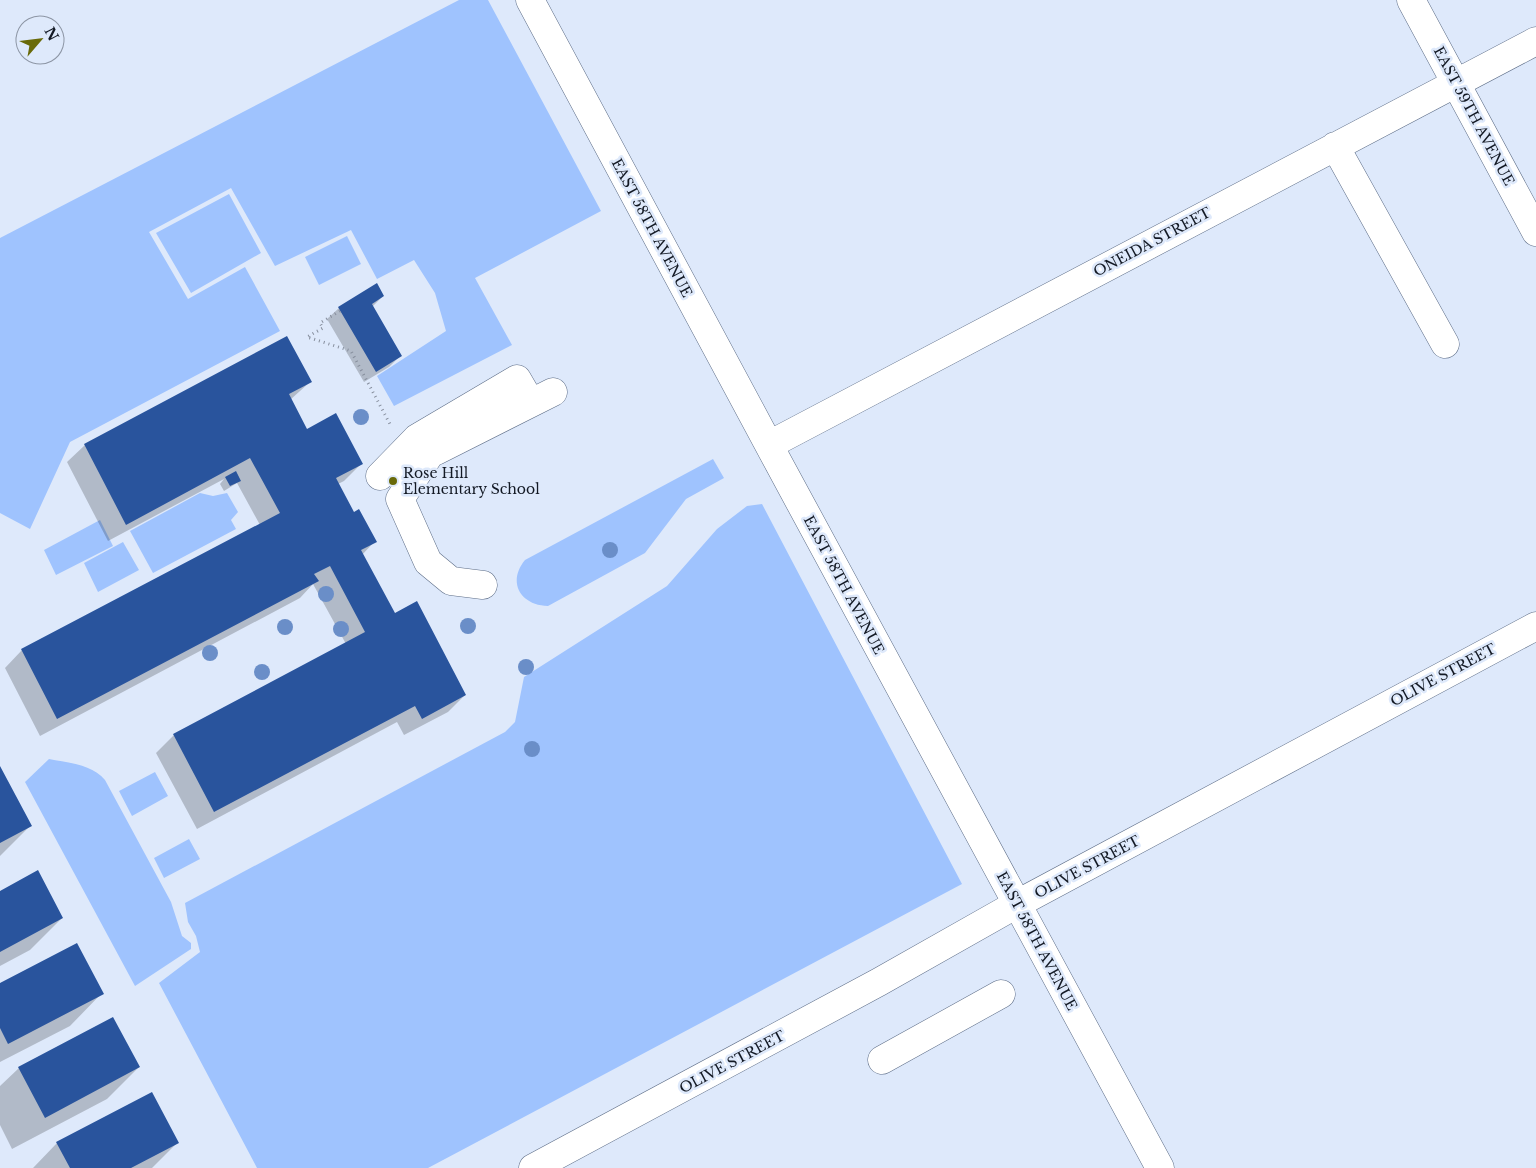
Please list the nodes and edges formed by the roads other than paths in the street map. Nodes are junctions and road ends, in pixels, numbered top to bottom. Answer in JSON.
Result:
{"nodes":[{"id":1,"x":530,"y":0,"type":"edge"},
{"id":2,"x":1411,"y":0,"type":"edge"},
{"id":3,"x":1536,"y":41,"type":"edge"},
{"id":4,"x":1456,"y":83,"type":"junction"},
{"id":5,"x":1336,"y":146,"type":"junction"},
{"id":6,"x":1536,"y":232,"type":"edge"},
{"id":7,"x":1445,"y":344,"type":"dead end"},
{"id":8,"x":769,"y":445,"type":"junction"},
{"id":9,"x":380,"y":476,"type":"dead end"},
{"id":10,"x":483,"y":585,"type":"dead end"},
{"id":11,"x":1536,"y":626,"type":"edge"},
{"id":12,"x":1017,"y":904,"type":"junction"},
{"id":13,"x":1001,"y":994,"type":"dead end"},
{"id":14,"x":882,"y":1060,"type":"dead end"},
{"id":15,"x":539,"y":1167,"type":"edge"},
{"id":16,"x":1160,"y":1168,"type":"edge"}],
"edges":[{"from":1,"to":8,"type":"street","name":"EAST 58TH AVENUE"},
{"from":2,"to":4,"type":"street","name":"EAST 59TH AVENUE"},
{"from":3,"to":4,"type":"street","name":"ONEIDA STREET"},
{"from":4,"to":5,"type":"street","name":"ONEIDA STREET"},
{"from":4,"to":6,"type":"street","name":"EAST 59TH AVENUE"},
{"from":5,"to":7,"type":"street"},
{"from":5,"to":8,"type":"street","name":"ONEIDA STREET"},
{"from":8,"to":12,"type":"street","name":"EAST 58TH AVENUE"},
{"from":9,"to":10,"type":"street"},
{"from":11,"to":12,"type":"street","name":"OLIVE STREET"},
{"from":12,"to":15,"type":"street","name":"OLIVE STREET"},
{"from":12,"to":16,"type":"street","name":"EAST 58TH AVENUE"},
{"from":13,"to":14,"type":"street"}]}
